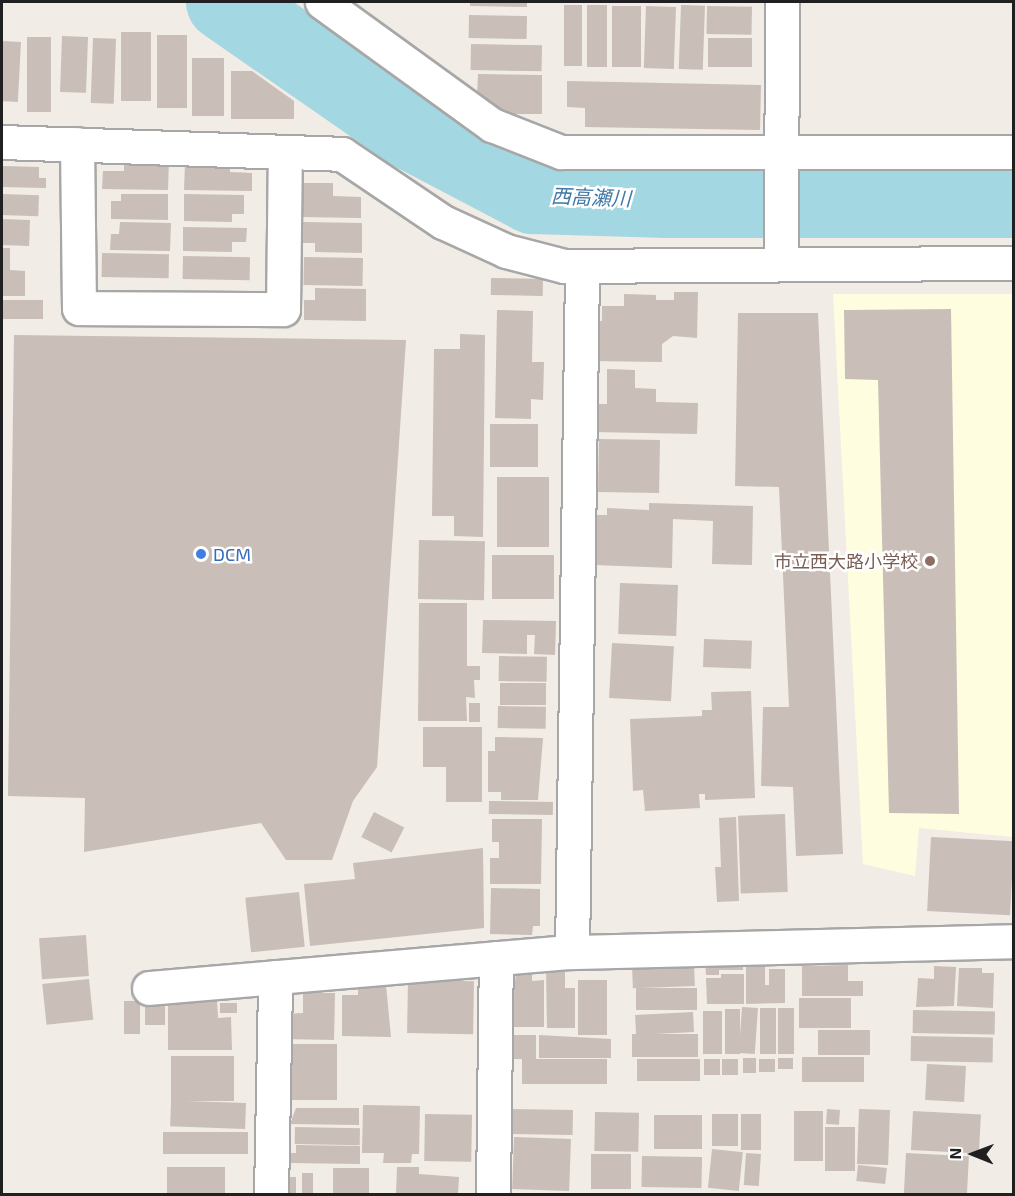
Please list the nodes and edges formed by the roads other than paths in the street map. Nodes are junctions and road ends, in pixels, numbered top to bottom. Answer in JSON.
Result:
{"nodes":[{"id":1,"x":322,"y":2,"type":"edge"},
{"id":2,"x":782,"y":2,"type":"edge"},
{"id":3,"x":2,"y":142,"type":"edge"},
{"id":4,"x":77,"y":144,"type":"junction"},
{"id":5,"x":285,"y":152,"type":"junction"},
{"id":6,"x":1014,"y":152,"type":"edge"},
{"id":7,"x":782,"y":154,"type":"junction"},
{"id":8,"x":1014,"y":263,"type":"edge"},
{"id":9,"x":781,"y":264,"type":"junction"},
{"id":10,"x":582,"y":266,"type":"junction"},
{"id":11,"x":1014,"y":940,"type":"edge"},
{"id":12,"x":572,"y":952,"type":"junction"},
{"id":13,"x":496,"y":958,"type":"junction"},
{"id":14,"x":275,"y":977,"type":"junction"},
{"id":15,"x":149,"y":988,"type":"dead end"},
{"id":16,"x":272,"y":1194,"type":"edge"},
{"id":17,"x":493,"y":1194,"type":"edge"}],
"edges":[{"from":1,"to":7,"type":"street"},
{"from":2,"to":7,"type":"street"},
{"from":3,"to":4,"type":"street"},
{"from":4,"to":5,"type":"street"},
{"from":4,"to":5,"type":"street"},
{"from":5,"to":10,"type":"street"},
{"from":6,"to":7,"type":"street"},
{"from":7,"to":9,"type":"street"},
{"from":8,"to":9,"type":"street"},
{"from":9,"to":10,"type":"street"},
{"from":10,"to":12,"type":"street"},
{"from":11,"to":12,"type":"street"},
{"from":12,"to":13,"type":"street"},
{"from":13,"to":14,"type":"street"},
{"from":13,"to":17,"type":"street"},
{"from":14,"to":15,"type":"street"},
{"from":14,"to":16,"type":"street"}]}
